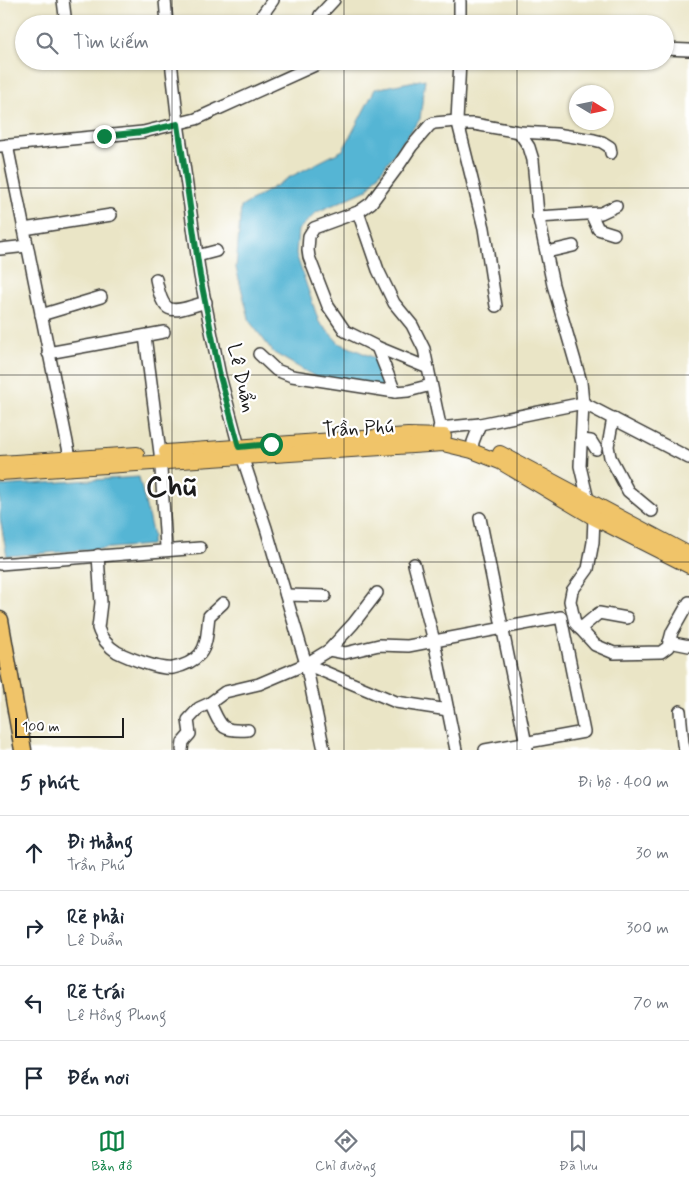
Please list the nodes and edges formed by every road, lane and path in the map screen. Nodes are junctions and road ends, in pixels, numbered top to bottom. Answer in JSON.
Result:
{"nodes":[{"id":1,"x":63,"y":0,"type":"edge"},
{"id":2,"x":164,"y":0,"type":"edge"},
{"id":3,"x":273,"y":0,"type":"edge"},
{"id":4,"x":334,"y":0,"type":"edge"},
{"id":5,"x":460,"y":1,"type":"edge"},
{"id":6,"x":65,"y":15,"type":"edge"},
{"id":7,"x":166,"y":15,"type":"edge"},
{"id":8,"x":262,"y":15,"type":"edge"},
{"id":9,"x":320,"y":15,"type":"edge"},
{"id":10,"x":460,"y":15,"type":"edge"},
{"id":11,"x":674,"y":49,"type":"edge"},
{"id":12,"x":689,"y":50,"type":"edge"},
{"id":13,"x":172,"y":70,"type":"edge"},
{"id":14,"x":298,"y":70,"type":"edge"},
{"id":15,"x":460,"y":70,"type":"edge"},
{"id":16,"x":458,"y":122,"type":"junction"},
{"id":17,"x":178,"y":124,"type":"junction"},
{"id":18,"x":519,"y":132,"type":"junction"},
{"id":19,"x":3,"y":145,"type":"edge"},
{"id":20,"x":611,"y":153,"type":"dead end"},
{"id":21,"x":616,"y":206,"type":"dead end"},
{"id":22,"x":358,"y":212,"type":"junction"},
{"id":23,"x":111,"y":215,"type":"dead end"},
{"id":24,"x":592,"y":216,"type":"junction"},
{"id":25,"x":538,"y":217,"type":"junction"},
{"id":26,"x":24,"y":229,"type":"junction"},
{"id":27,"x":614,"y":234,"type":"dead end"},
{"id":28,"x":27,"y":246,"type":"junction"},
{"id":29,"x":573,"y":246,"type":"dead end"},
{"id":30,"x":0,"y":249,"type":"edge"},
{"id":31,"x":216,"y":250,"type":"dead end"},
{"id":32,"x":547,"y":252,"type":"junction"},
{"id":33,"x":197,"y":256,"type":"junction"},
{"id":34,"x":156,"y":279,"type":"dead end"},
{"id":35,"x":101,"y":297,"type":"dead end"},
{"id":36,"x":206,"y":302,"type":"junction"},
{"id":37,"x":496,"y":306,"type":"dead end"},
{"id":38,"x":41,"y":315,"type":"junction"},
{"id":39,"x":164,"y":332,"type":"dead end"},
{"id":40,"x":144,"y":336,"type":"junction"},
{"id":41,"x":377,"y":348,"type":"junction"},
{"id":42,"x":48,"y":352,"type":"junction"},
{"id":43,"x":259,"y":354,"type":"dead end"},
{"id":44,"x":428,"y":368,"type":"junction"},
{"id":45,"x":431,"y":385,"type":"junction"},
{"id":46,"x":395,"y":392,"type":"junction"},
{"id":47,"x":583,"y":403,"type":"junction"},
{"id":48,"x":612,"y":418,"type":"junction"},
{"id":49,"x":480,"y":424,"type":"junction"},
{"id":50,"x":441,"y":436,"type":"junction"},
{"id":51,"x":582,"y":440,"type":"junction"},
{"id":52,"x":472,"y":447,"type":"junction"},
{"id":53,"x":596,"y":449,"type":"dead end"},
{"id":54,"x":240,"y":452,"type":"junction"},
{"id":55,"x":160,"y":458,"type":"junction"},
{"id":56,"x":689,"y":458,"type":"edge"},
{"id":57,"x":0,"y":463,"type":"edge"},
{"id":58,"x":71,"y":464,"type":"junction"},
{"id":59,"x":0,"y":473,"type":"edge"},
{"id":60,"x":588,"y":500,"type":"junction"},
{"id":61,"x":652,"y":511,"type":"dead end"},
{"id":62,"x":480,"y":518,"type":"dead end"},
{"id":63,"x":594,"y":518,"type":"junction"},
{"id":64,"x":166,"y":547,"type":"dead end"},
{"id":65,"x":200,"y":548,"type":"dead end"},
{"id":66,"x":689,"y":554,"type":"edge"},
{"id":67,"x":98,"y":555,"type":"junction"},
{"id":68,"x":0,"y":564,"type":"edge"},
{"id":69,"x":414,"y":564,"type":"dead end"},
{"id":70,"x":689,"y":566,"type":"edge"},
{"id":71,"x":377,"y":593,"type":"dead end"},
{"id":72,"x":286,"y":596,"type":"junction"},
{"id":73,"x":325,"y":596,"type":"dead end"},
{"id":74,"x":223,"y":603,"type":"dead end"},
{"id":75,"x":688,"y":608,"type":"edge"},
{"id":76,"x":627,"y":618,"type":"dead end"},
{"id":77,"x":0,"y":620,"type":"edge"},
{"id":78,"x":503,"y":628,"type":"junction"},
{"id":79,"x":580,"y":629,"type":"junction"},
{"id":80,"x":434,"y":641,"type":"junction"},
{"id":81,"x":669,"y":642,"type":"junction"},
{"id":82,"x":689,"y":646,"type":"edge"},
{"id":83,"x":328,"y":650,"type":"junction"},
{"id":84,"x":306,"y":664,"type":"junction"},
{"id":85,"x":210,"y":703,"type":"junction"},
{"id":86,"x":448,"y":710,"type":"junction"},
{"id":87,"x":680,"y":711,"type":"dead end"},
{"id":88,"x":248,"y":730,"type":"dead end"},
{"id":89,"x":526,"y":746,"type":"edge"},
{"id":90,"x":23,"y":750,"type":"edge"},
{"id":91,"x":182,"y":750,"type":"edge"},
{"id":92,"x":324,"y":750,"type":"edge"},
{"id":93,"x":456,"y":750,"type":"edge"},
{"id":94,"x":485,"y":750,"type":"edge"},
{"id":95,"x":685,"y":750,"type":"edge"}],
"edges":[{"from":1,"to":6,"type":"street"},
{"from":2,"to":7,"type":"street"},
{"from":3,"to":8,"type":"street"},
{"from":4,"to":9,"type":"street"},
{"from":5,"to":10,"type":"street"},
{"from":11,"to":12,"type":"street"},
{"from":13,"to":17,"type":"street","name":"Lê Duẩn"},
{"from":14,"to":17,"type":"street"},
{"from":15,"to":16,"type":"street"},
{"from":16,"to":18,"type":"street"},
{"from":16,"to":22,"type":"street"},
{"from":16,"to":37,"type":"street"},
{"from":17,"to":19,"type":"street"},
{"from":17,"to":33,"type":"street","name":"Lê Duẩn"},
{"from":18,"to":20,"type":"street"},
{"from":18,"to":25,"type":"street"},
{"from":19,"to":26,"type":"street"},
{"from":21,"to":24,"type":"street"},
{"from":22,"to":41,"type":"street"},
{"from":22,"to":44,"type":"street"},
{"from":23,"to":26,"type":"street"},
{"from":24,"to":25,"type":"street"},
{"from":24,"to":27,"type":"street"},
{"from":25,"to":32,"type":"street"},
{"from":26,"to":28,"type":"street"},
{"from":28,"to":30,"type":"street"},
{"from":28,"to":38,"type":"street"},
{"from":29,"to":32,"type":"street"},
{"from":31,"to":33,"type":"street"},
{"from":32,"to":47,"type":"street"},
{"from":33,"to":36,"type":"street","name":"Lê Duẩn"},
{"from":34,"to":36,"type":"street"},
{"from":35,"to":38,"type":"street"},
{"from":36,"to":54,"type":"street","name":"Lê Duẩn"},
{"from":38,"to":42,"type":"street"},
{"from":39,"to":40,"type":"street"},
{"from":40,"to":42,"type":"street"},
{"from":40,"to":55,"type":"street"},
{"from":41,"to":44,"type":"street"},
{"from":41,"to":46,"type":"street"},
{"from":42,"to":58,"type":"street"},
{"from":43,"to":46,"type":"street"},
{"from":44,"to":45,"type":"street"},
{"from":45,"to":46,"type":"street"},
{"from":45,"to":50,"type":"street"},
{"from":47,"to":48,"type":"street"},
{"from":47,"to":49,"type":"street","name":"Trần Phú"},
{"from":47,"to":51,"type":"street"},
{"from":48,"to":56,"type":"street"},
{"from":48,"to":61,"type":"street"},
{"from":49,"to":50,"type":"street","name":"Trần Phú"},
{"from":49,"to":52,"type":"street"},
{"from":50,"to":52,"type":"main road","name":"Trần Phú"},
{"from":50,"to":54,"type":"main road","name":"Trần Phú"},
{"from":51,"to":53,"type":"street"},
{"from":51,"to":60,"type":"street"},
{"from":52,"to":60,"type":"main road","name":"Trần Phú"},
{"from":52,"to":63,"type":"main road","name":"Trần Phú"},
{"from":54,"to":55,"type":"main road","name":"Trần Phú"},
{"from":54,"to":72,"type":"street","name":"Lê Duẩn"},
{"from":55,"to":58,"type":"main road","name":"Trần Phú"},
{"from":55,"to":64,"type":"street"},
{"from":57,"to":58,"type":"main road","name":"Trần Phú"},
{"from":58,"to":59,"type":"main road","name":"Trần Phú"},
{"from":60,"to":66,"type":"main road","name":"Trần Phú"},
{"from":62,"to":78,"type":"street"},
{"from":63,"to":70,"type":"main road","name":"Trần Phú"},
{"from":63,"to":79,"type":"street"},
{"from":65,"to":67,"type":"street"},
{"from":67,"to":68,"type":"street"},
{"from":67,"to":74,"type":"street"},
{"from":69,"to":80,"type":"street"},
{"from":71,"to":83,"type":"street"},
{"from":72,"to":73,"type":"street"},
{"from":72,"to":84,"type":"street","name":"Lê Duẩn"},
{"from":75,"to":81,"type":"street"},
{"from":76,"to":79,"type":"street"},
{"from":77,"to":90,"type":"highway"},
{"from":78,"to":80,"type":"street"},
{"from":78,"to":89,"type":"street"},
{"from":78,"to":89,"type":"street"},
{"from":79,"to":81,"type":"street"},
{"from":80,"to":83,"type":"street"},
{"from":80,"to":86,"type":"street"},
{"from":81,"to":82,"type":"street"},
{"from":83,"to":84,"type":"street"},
{"from":84,"to":85,"type":"street"},
{"from":84,"to":86,"type":"street"},
{"from":84,"to":92,"type":"street","name":"Lê Duẩn"},
{"from":85,"to":88,"type":"street"},
{"from":85,"to":91,"type":"street"},
{"from":86,"to":93,"type":"street"},
{"from":87,"to":95,"type":"street"},
{"from":89,"to":94,"type":"street"}]}
